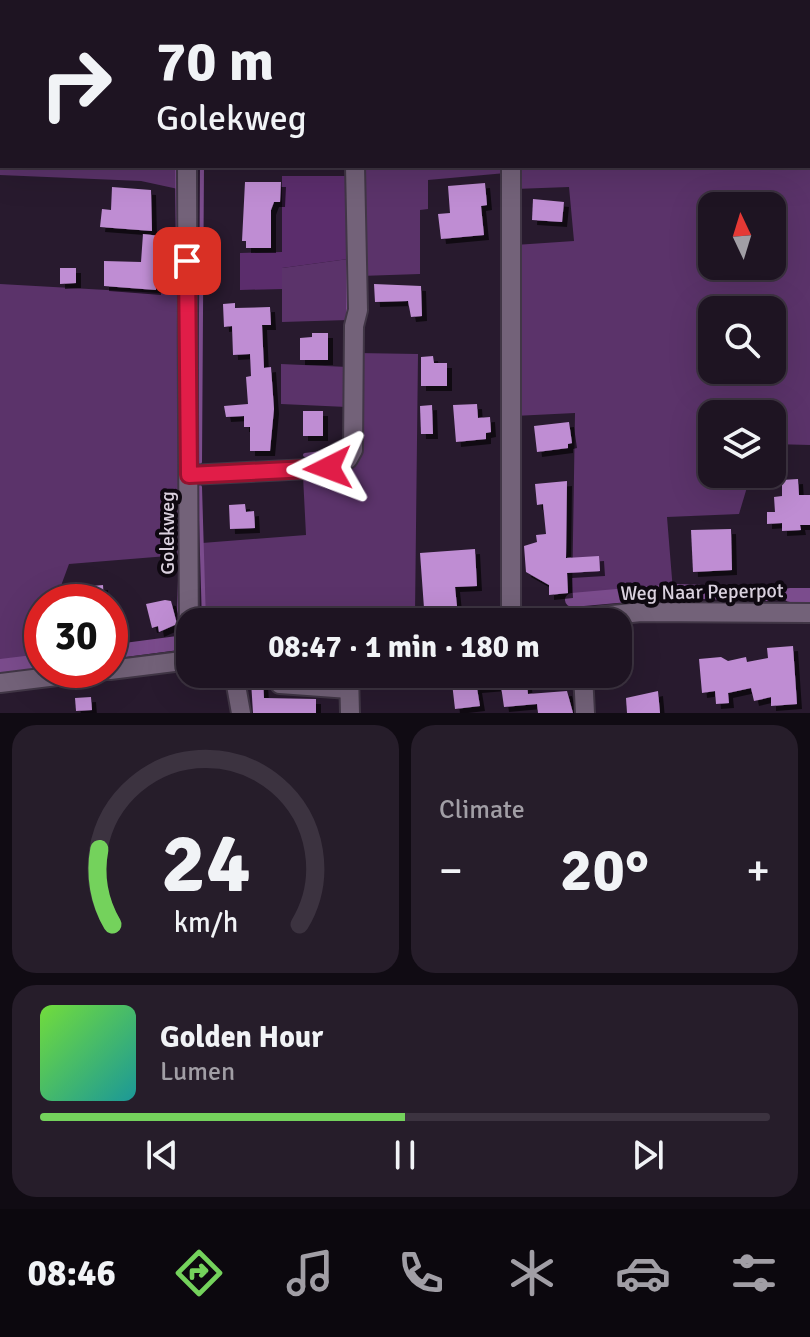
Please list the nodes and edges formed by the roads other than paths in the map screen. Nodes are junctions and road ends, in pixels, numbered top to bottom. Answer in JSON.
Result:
{"nodes":[{"id":1,"x":187,"y":168,"type":"edge"},
{"id":2,"x":355,"y":168,"type":"edge"},
{"id":3,"x":511,"y":168,"type":"edge"},
{"id":4,"x":189,"y":475,"type":"junction"},
{"id":5,"x":190,"y":608,"type":"edge"},
{"id":6,"x":511,"y":608,"type":"edge"},
{"id":7,"x":810,"y":613,"type":"edge"},
{"id":8,"x":632,"y":616,"type":"edge"},
{"id":9,"x":176,"y":662,"type":"edge"},
{"id":10,"x":128,"y":668,"type":"edge"},
{"id":11,"x":24,"y":680,"type":"edge"},
{"id":12,"x":0,"y":683,"type":"edge"},
{"id":13,"x":237,"y":688,"type":"edge"},
{"id":14,"x":349,"y":688,"type":"edge"},
{"id":15,"x":584,"y":688,"type":"edge"},
{"id":16,"x":241,"y":713,"type":"edge"},
{"id":17,"x":350,"y":713,"type":"edge"},
{"id":18,"x":585,"y":713,"type":"edge"}],
"edges":[{"from":1,"to":4,"type":"street","name":"Golekweg"},
{"from":2,"to":4,"type":"street"},
{"from":3,"to":6,"type":"street"},
{"from":4,"to":5,"type":"street","name":"Golekweg"},
{"from":7,"to":8,"type":"street","name":"Weg Naar Peperpot"},
{"from":9,"to":10,"type":"street"},
{"from":11,"to":12,"type":"street"},
{"from":13,"to":16,"type":"street"},
{"from":14,"to":17,"type":"street"},
{"from":15,"to":18,"type":"street"}]}
